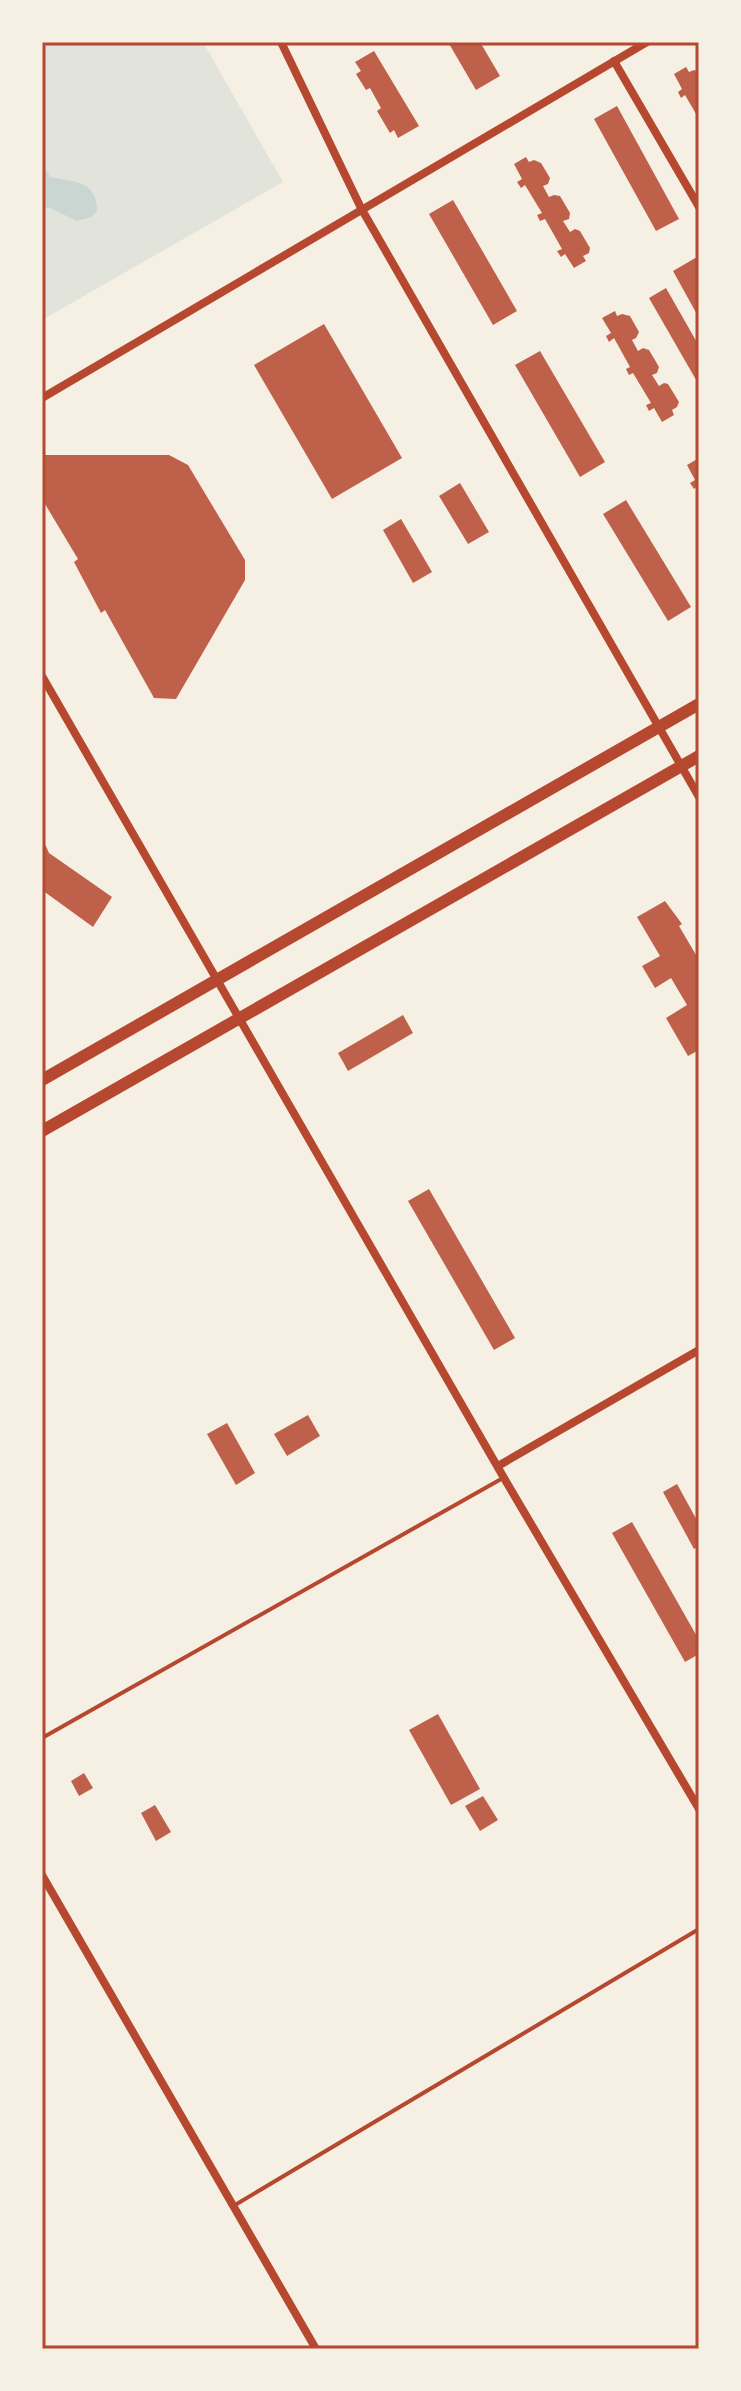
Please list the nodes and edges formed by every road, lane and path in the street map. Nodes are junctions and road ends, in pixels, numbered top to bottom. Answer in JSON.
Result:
{"nodes":[{"id":1,"x":281,"y":42,"type":"edge"},
{"id":2,"x":647,"y":42,"type":"edge"},
{"id":3,"x":614,"y":61,"type":"junction"},
{"id":4,"x":699,"y":207,"type":"edge"},
{"id":5,"x":361,"y":208,"type":"junction"},
{"id":6,"x":42,"y":398,"type":"edge"},
{"id":7,"x":42,"y":676,"type":"edge"},
{"id":8,"x":699,"y":704,"type":"edge"},
{"id":9,"x":659,"y":727,"type":"junction"},
{"id":10,"x":699,"y":756,"type":"edge"},
{"id":11,"x":681,"y":766,"type":"junction"},
{"id":12,"x":699,"y":797,"type":"edge"},
{"id":13,"x":218,"y":980,"type":"junction"},
{"id":14,"x":240,"y":1020,"type":"junction"},
{"id":15,"x":42,"y":1080,"type":"edge"},
{"id":16,"x":42,"y":1131,"type":"edge"},
{"id":17,"x":699,"y":1350,"type":"edge"},
{"id":18,"x":498,"y":1466,"type":"junction"},
{"id":19,"x":504,"y":1478,"type":"junction"},
{"id":20,"x":42,"y":1738,"type":"edge"},
{"id":21,"x":699,"y":1809,"type":"edge"},
{"id":22,"x":42,"y":1875,"type":"edge"},
{"id":23,"x":699,"y":1929,"type":"edge"},
{"id":24,"x":233,"y":2206,"type":"junction"},
{"id":25,"x":316,"y":2349,"type":"edge"}],
"edges":[{"from":1,"to":5,"type":"street"},
{"from":2,"to":3,"type":"street"},
{"from":3,"to":4,"type":"street"},
{"from":3,"to":5,"type":"street"},
{"from":5,"to":6,"type":"street"},
{"from":5,"to":9,"type":"street"},
{"from":7,"to":13,"type":"street"},
{"from":8,"to":9,"type":"main road"},
{"from":9,"to":11,"type":"street"},
{"from":9,"to":13,"type":"main road"},
{"from":10,"to":11,"type":"main road"},
{"from":11,"to":12,"type":"street"},
{"from":11,"to":14,"type":"main road"},
{"from":13,"to":14,"type":"street"},
{"from":13,"to":15,"type":"main road"},
{"from":14,"to":16,"type":"main road"},
{"from":14,"to":18,"type":"street"},
{"from":17,"to":18,"type":"street"},
{"from":18,"to":19,"type":"street"},
{"from":19,"to":20,"type":"lane"},
{"from":19,"to":21,"type":"street"},
{"from":22,"to":24,"type":"street"},
{"from":23,"to":24,"type":"lane"},
{"from":24,"to":25,"type":"street"}]}
